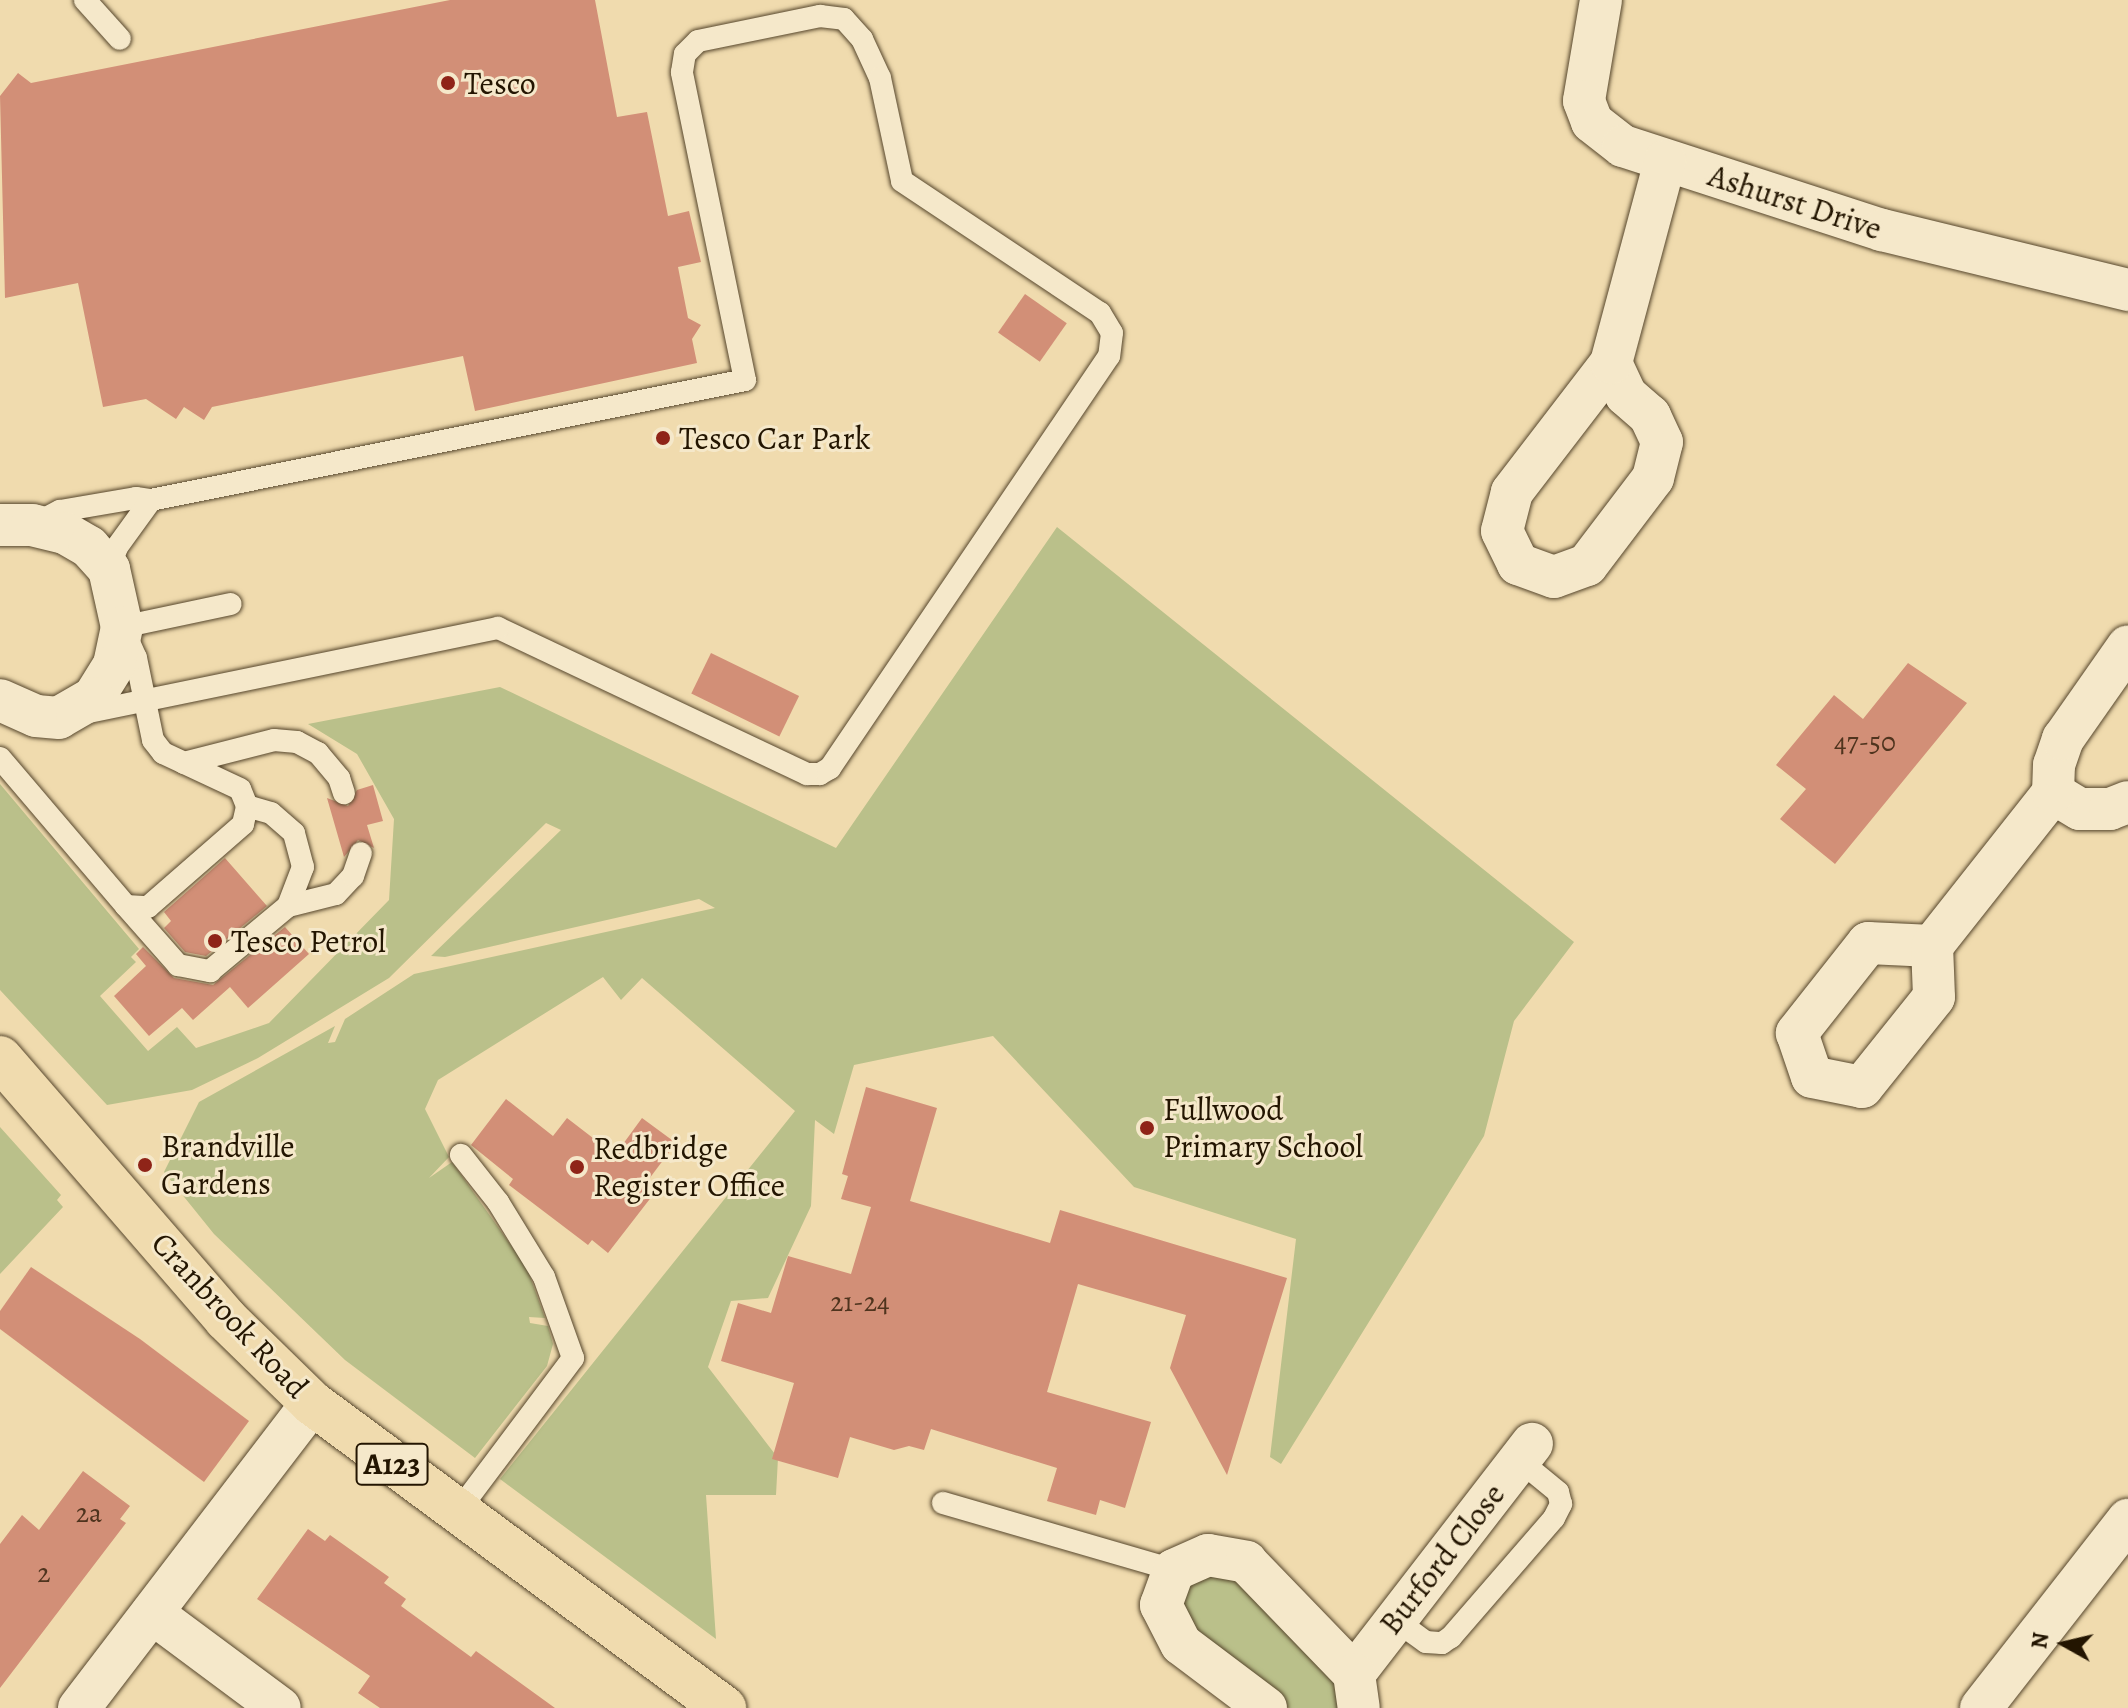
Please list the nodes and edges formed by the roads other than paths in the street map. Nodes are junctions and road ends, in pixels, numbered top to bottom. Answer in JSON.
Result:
{"nodes":[{"id":1,"x":85,"y":0,"type":"edge"},
{"id":2,"x":1601,"y":0,"type":"edge"},
{"id":3,"x":120,"y":39,"type":"dead end"},
{"id":4,"x":1665,"y":161,"type":"junction"},
{"id":5,"x":2128,"y":290,"type":"edge"},
{"id":6,"x":1611,"y":363,"type":"junction"},
{"id":7,"x":151,"y":500,"type":"junction"},
{"id":8,"x":16,"y":525,"type":"edge"},
{"id":9,"x":109,"y":569,"type":"junction"},
{"id":10,"x":231,"y":604,"type":"dead end"},
{"id":11,"x":122,"y":627,"type":"junction"},
{"id":12,"x":2128,"y":646,"type":"edge"},
{"id":13,"x":0,"y":700,"type":"edge"},
{"id":14,"x":146,"y":700,"type":"junction"},
{"id":15,"x":59,"y":718,"type":"junction"},
{"id":16,"x":0,"y":758,"type":"edge"},
{"id":17,"x":184,"y":763,"type":"junction"},
{"id":18,"x":344,"y":793,"type":"dead end"},
{"id":19,"x":2053,"y":793,"type":"junction"},
{"id":20,"x":2128,"y":802,"type":"edge"},
{"id":21,"x":247,"y":806,"type":"junction"},
{"id":22,"x":361,"y":853,"type":"dead end"},
{"id":23,"x":126,"y":906,"type":"junction"},
{"id":24,"x":288,"y":906,"type":"junction"},
{"id":25,"x":1932,"y":946,"type":"dead end"},
{"id":26,"x":0,"y":1058,"type":"edge"},
{"id":27,"x":461,"y":1155,"type":"dead end"},
{"id":28,"x":312,"y":1403,"type":"junction"},
{"id":29,"x":1526,"y":1452,"type":"joint"},
{"id":30,"x":943,"y":1503,"type":"dead end"},
{"id":31,"x":456,"y":1514,"type":"junction"},
{"id":32,"x":2128,"y":1520,"type":"edge"},
{"id":33,"x":1174,"y":1570,"type":"junction"},
{"id":34,"x":152,"y":1613,"type":"junction"},
{"id":35,"x":1394,"y":1619,"type":"junction"},
{"id":36,"x":1356,"y":1691,"type":"edge"},
{"id":37,"x":79,"y":1708,"type":"edge"},
{"id":38,"x":280,"y":1708,"type":"edge"},
{"id":39,"x":724,"y":1708,"type":"edge"},
{"id":40,"x":1266,"y":1708,"type":"edge"},
{"id":41,"x":1981,"y":1708,"type":"edge"}],
"edges":[{"from":1,"to":3,"type":"lane"},
{"from":2,"to":4,"type":"street","name":"Ashurst Drive"},
{"from":4,"to":5,"type":"street","name":"Ashurst Drive"},
{"from":4,"to":6,"type":"street"},
{"from":6,"to":6,"type":"street"},
{"from":7,"to":8,"type":"lane"},
{"from":7,"to":9,"type":"lane"},
{"from":7,"to":14,"type":"lane"},
{"from":8,"to":9,"type":"street"},
{"from":9,"to":11,"type":"street"},
{"from":10,"to":11,"type":"lane"},
{"from":11,"to":14,"type":"lane"},
{"from":11,"to":15,"type":"street"},
{"from":12,"to":19,"type":"street"},
{"from":13,"to":15,"type":"street"},
{"from":14,"to":15,"type":"lane"},
{"from":14,"to":17,"type":"lane"},
{"from":16,"to":23,"type":"lane"},
{"from":17,"to":18,"type":"lane"},
{"from":17,"to":21,"type":"lane"},
{"from":19,"to":20,"type":"street"},
{"from":19,"to":25,"type":"street"},
{"from":21,"to":23,"type":"lane"},
{"from":21,"to":24,"type":"lane"},
{"from":22,"to":24,"type":"lane"},
{"from":23,"to":24,"type":"lane"},
{"from":26,"to":28,"type":"main road","name":"Cranbrook Road","number":"A123"},
{"from":27,"to":31,"type":"lane"},
{"from":28,"to":31,"type":"main road","name":"Cranbrook Road","number":"A123"},
{"from":28,"to":34,"type":"street"},
{"from":29,"to":35,"type":"street","name":"Burford Close"},
{"from":29,"to":35,"type":"lane"},
{"from":30,"to":33,"type":"lane"},
{"from":31,"to":39,"type":"main road","name":"Cranbrook Road","number":"A123"},
{"from":32,"to":41,"type":"street"},
{"from":33,"to":36,"type":"street","name":"Burford Close"},
{"from":33,"to":40,"type":"street"},
{"from":34,"to":37,"type":"street"},
{"from":34,"to":38,"type":"street"},
{"from":35,"to":36,"type":"street","name":"Burford Close"}]}
